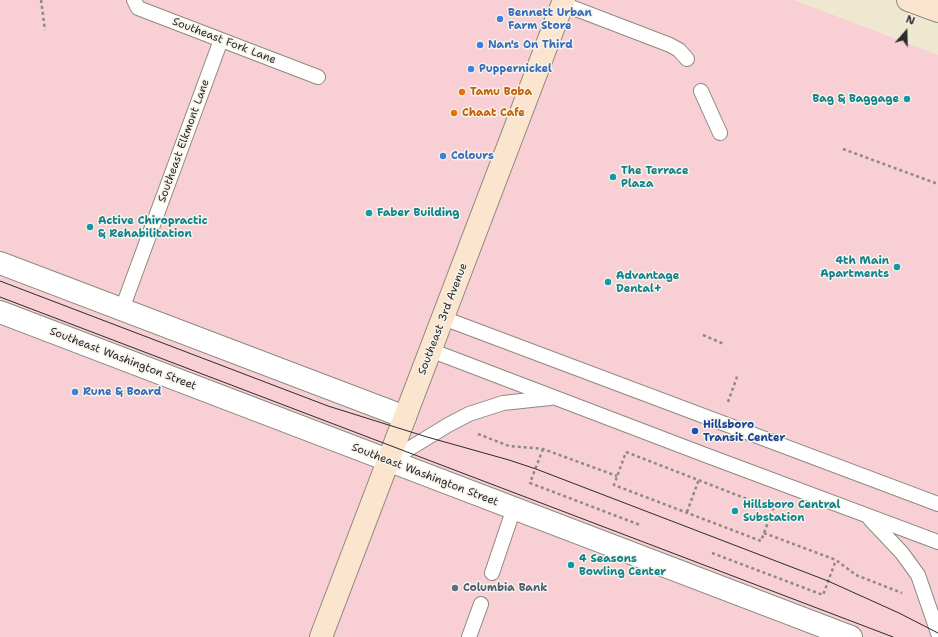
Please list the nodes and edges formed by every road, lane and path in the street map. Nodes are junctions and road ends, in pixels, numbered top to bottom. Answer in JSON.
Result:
{"nodes":[{"id":1,"x":41,"y":0,"type":"edge"},
{"id":2,"x":134,"y":0,"type":"edge"},
{"id":3,"x":908,"y":0,"type":"edge"},
{"id":4,"x":563,"y":2,"type":"edge"},
{"id":5,"x":938,"y":11,"type":"edge"},
{"id":6,"x":45,"y":30,"type":"dead end"},
{"id":7,"x":221,"y":40,"type":"junction"},
{"id":8,"x":687,"y":59,"type":"dead end"},
{"id":9,"x":318,"y":76,"type":"dead end"},
{"id":10,"x":701,"y":91,"type":"dead end"},
{"id":11,"x":720,"y":133,"type":"dead end"},
{"id":12,"x":843,"y":149,"type":"dead end"},
{"id":13,"x":938,"y":184,"type":"edge"},
{"id":14,"x":0,"y":263,"type":"edge"},
{"id":15,"x":122,"y":309,"type":"junction"},
{"id":16,"x":0,"y":312,"type":"edge"},
{"id":17,"x":443,"y":318,"type":"junction"},
{"id":18,"x":703,"y":335,"type":"dead end"},
{"id":19,"x":724,"y":344,"type":"dead end"},
{"id":20,"x":430,"y":350,"type":"junction"},
{"id":21,"x":738,"y":374,"type":"dead end"},
{"id":22,"x":552,"y":397,"type":"junction"},
{"id":23,"x":727,"y":403,"type":"dead end"},
{"id":24,"x":405,"y":417,"type":"junction"},
{"id":25,"x":476,"y":434,"type":"dead end"},
{"id":26,"x":543,"y":449,"type":"junction"},
{"id":27,"x":388,"y":461,"type":"junction"},
{"id":28,"x":617,"y":476,"type":"junction"},
{"id":29,"x":700,"y":476,"type":"dead end"},
{"id":30,"x":699,"y":480,"type":"junction"},
{"id":31,"x":938,"y":504,"type":"edge"},
{"id":32,"x":514,"y":508,"type":"junction"},
{"id":33,"x":686,"y":512,"type":"junction"},
{"id":34,"x":868,"y":517,"type":"junction"},
{"id":35,"x":640,"y":525,"type":"dead end"},
{"id":36,"x":764,"y":532,"type":"junction"},
{"id":37,"x":938,"y":542,"type":"edge"},
{"id":38,"x":712,"y":553,"type":"dead end"},
{"id":39,"x":836,"y":560,"type":"junction"},
{"id":40,"x":492,"y":574,"type":"dead end"},
{"id":41,"x":905,"y":594,"type":"dead end"},
{"id":42,"x":481,"y":604,"type":"dead end"},
{"id":43,"x":938,"y":632,"type":"edge"},
{"id":44,"x":321,"y":637,"type":"edge"},
{"id":45,"x":469,"y":637,"type":"edge"},
{"id":46,"x":851,"y":637,"type":"edge"}],
"edges":[{"from":1,"to":6,"type":"path"},
{"from":2,"to":7,"type":"lane","name":"Southeast Fork Lane"},
{"from":3,"to":5,"type":"street"},
{"from":4,"to":8,"type":"lane"},
{"from":4,"to":17,"type":"street","name":"Southeast 3rd Avenue"},
{"from":7,"to":9,"type":"lane","name":"Southeast Fork Lane"},
{"from":7,"to":15,"type":"lane","name":"Southeast Elkmont Lane"},
{"from":10,"to":11,"type":"lane"},
{"from":12,"to":13,"type":"path"},
{"from":14,"to":15,"type":"street"},
{"from":15,"to":24,"type":"street"},
{"from":16,"to":27,"type":"street","name":"Southeast Washington Street"},
{"from":17,"to":20,"type":"street","name":"Southeast 3rd Avenue"},
{"from":17,"to":31,"type":"lane"},
{"from":18,"to":19,"type":"path"},
{"from":20,"to":22,"type":"lane"},
{"from":20,"to":24,"type":"street","name":"Southeast 3rd Avenue"},
{"from":21,"to":23,"type":"path"},
{"from":22,"to":27,"type":"lane"},
{"from":22,"to":34,"type":"lane"},
{"from":24,"to":27,"type":"street","name":"Southeast 3rd Avenue"},
{"from":25,"to":26,"type":"path"},
{"from":26,"to":28,"type":"path"},
{"from":26,"to":35,"type":"path"},
{"from":27,"to":32,"type":"street","name":"Southeast Washington Street"},
{"from":27,"to":44,"type":"street","name":"Southeast 3rd Avenue"},
{"from":28,"to":30,"type":"path"},
{"from":28,"to":33,"type":"path"},
{"from":29,"to":30,"type":"path"},
{"from":30,"to":33,"type":"path"},
{"from":30,"to":36,"type":"path"},
{"from":32,"to":40,"type":"lane"},
{"from":32,"to":46,"type":"street","name":"Southeast Washington Street"},
{"from":33,"to":36,"type":"path"},
{"from":34,"to":37,"type":"lane"},
{"from":34,"to":43,"type":"lane"},
{"from":36,"to":39,"type":"path"},
{"from":38,"to":39,"type":"path"},
{"from":39,"to":41,"type":"path"},
{"from":42,"to":45,"type":"lane"}]}
